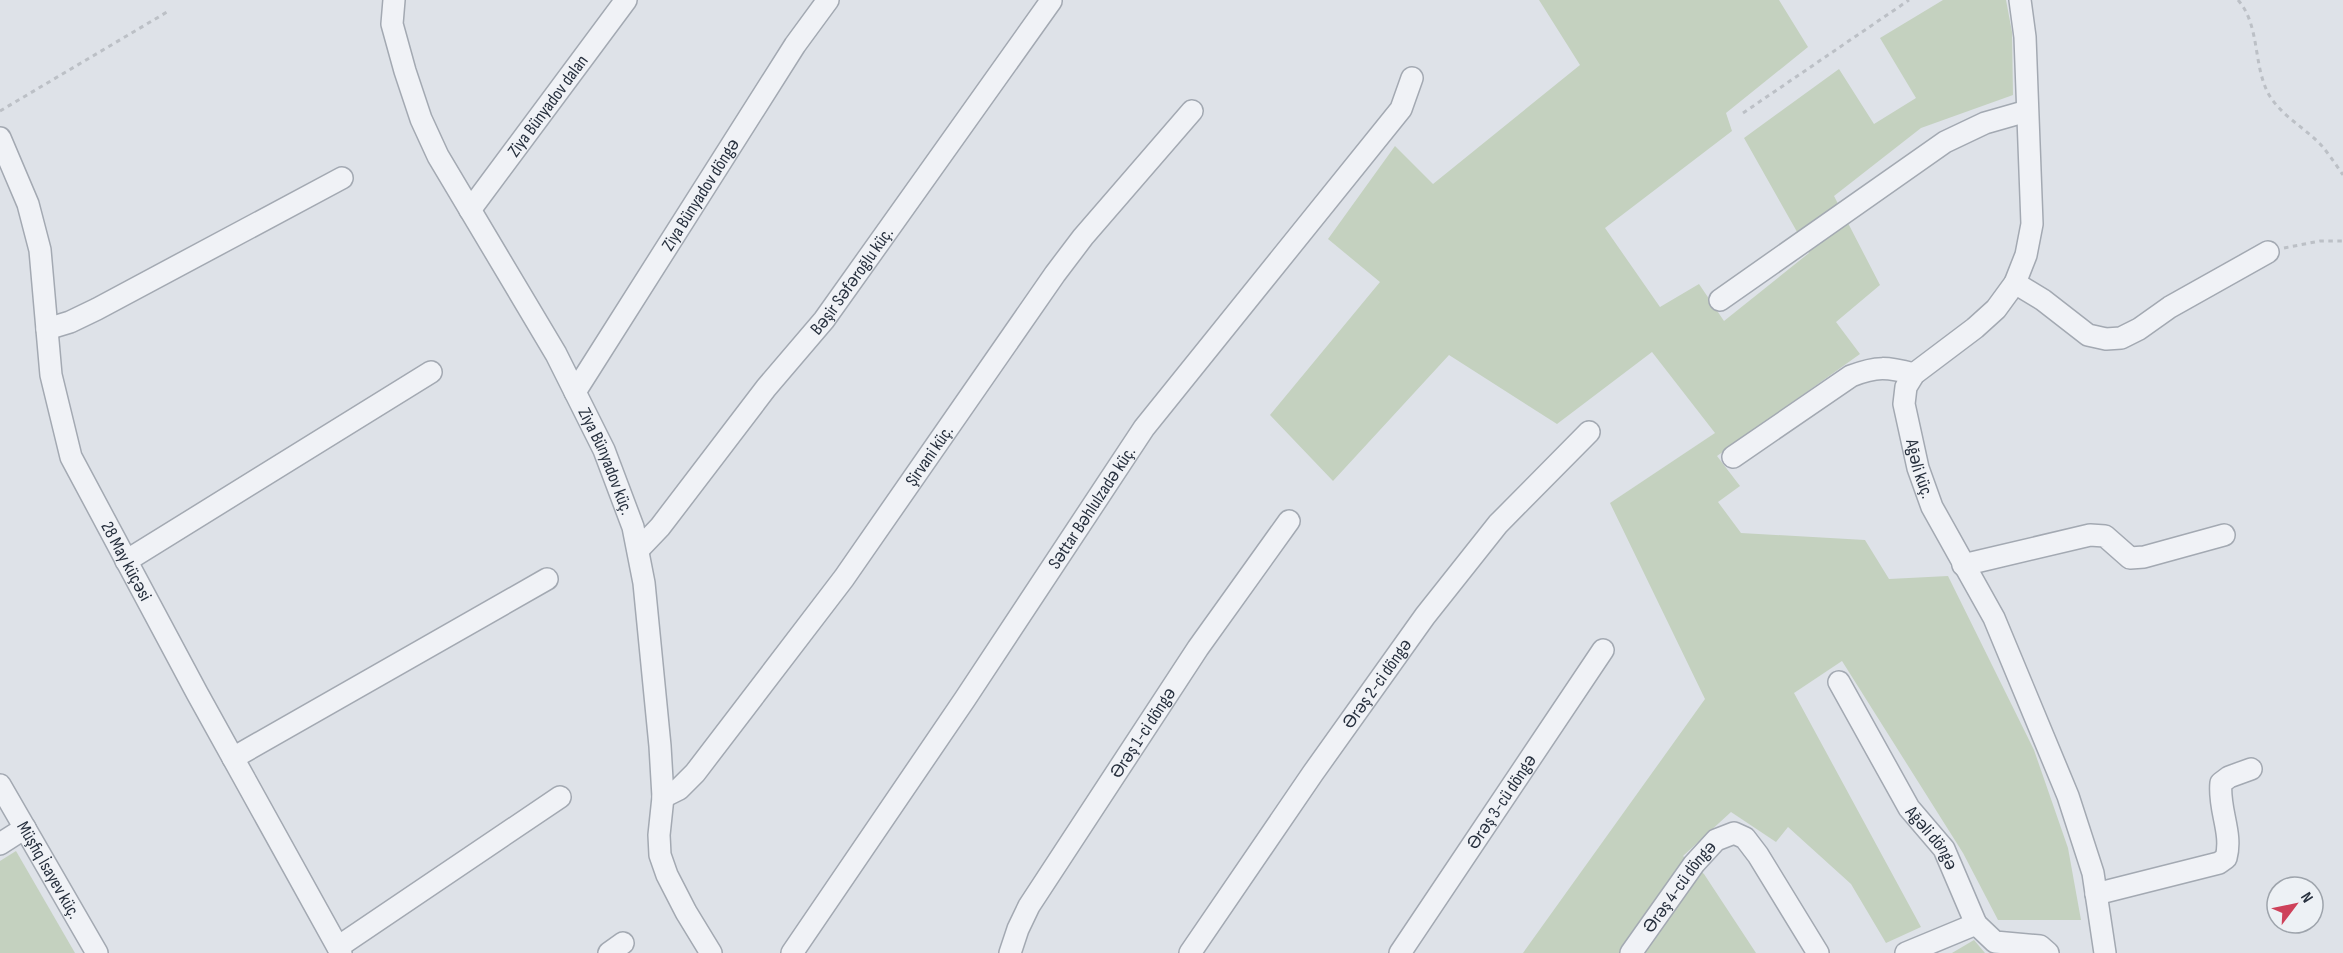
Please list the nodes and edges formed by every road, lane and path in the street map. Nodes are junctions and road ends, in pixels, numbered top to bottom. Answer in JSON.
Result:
{"nodes":[{"id":1,"x":394,"y":0,"type":"edge"},
{"id":2,"x":626,"y":0,"type":"edge"},
{"id":3,"x":828,"y":0,"type":"edge"},
{"id":4,"x":1909,"y":0,"type":"edge"},
{"id":5,"x":2020,"y":0,"type":"edge"},
{"id":6,"x":2238,"y":0,"type":"edge"},
{"id":7,"x":1051,"y":1,"type":"edge"},
{"id":8,"x":167,"y":12,"type":"dead end"},
{"id":9,"x":1412,"y":78,"type":"dead end"},
{"id":10,"x":0,"y":111,"type":"edge"},
{"id":11,"x":1192,"y":111,"type":"dead end"},
{"id":12,"x":2027,"y":111,"type":"junction"},
{"id":13,"x":1743,"y":113,"type":"dead end"},
{"id":14,"x":2,"y":144,"type":"edge"},
{"id":15,"x":2343,"y":175,"type":"edge"},
{"id":16,"x":342,"y":178,"type":"dead end"},
{"id":17,"x":470,"y":210,"type":"junction"},
{"id":18,"x":2343,"y":241,"type":"edge"},
{"id":19,"x":2268,"y":252,"type":"joint"},
{"id":20,"x":2015,"y":283,"type":"junction"},
{"id":21,"x":1720,"y":300,"type":"dead end"},
{"id":22,"x":46,"y":329,"type":"junction"},
{"id":23,"x":431,"y":372,"type":"dead end"},
{"id":24,"x":1914,"y":374,"type":"junction"},
{"id":25,"x":575,"y":392,"type":"junction"},
{"id":26,"x":1589,"y":432,"type":"dead end"},
{"id":27,"x":1733,"y":457,"type":"dead end"},
{"id":28,"x":1289,"y":521,"type":"dead end"},
{"id":29,"x":2224,"y":535,"type":"dead end"},
{"id":30,"x":638,"y":550,"type":"junction"},
{"id":31,"x":126,"y":561,"type":"junction"},
{"id":32,"x":1963,"y":565,"type":"junction"},
{"id":33,"x":547,"y":579,"type":"dead end"},
{"id":34,"x":1603,"y":650,"type":"dead end"},
{"id":35,"x":1839,"y":682,"type":"dead end"},
{"id":36,"x":233,"y":758,"type":"junction"},
{"id":37,"x":2251,"y":769,"type":"dead end"},
{"id":38,"x":0,"y":785,"type":"edge"},
{"id":39,"x":560,"y":797,"type":"dead end"},
{"id":40,"x":663,"y":797,"type":"junction"},
{"id":41,"x":25,"y":828,"type":"junction"},
{"id":42,"x":0,"y":844,"type":"edge"},
{"id":43,"x":2096,"y":894,"type":"junction"},
{"id":44,"x":1976,"y":924,"type":"junction"},
{"id":45,"x":340,"y":950,"type":"edge"},
{"id":46,"x":97,"y":953,"type":"edge"},
{"id":47,"x":711,"y":953,"type":"edge"},
{"id":48,"x":792,"y":953,"type":"edge"},
{"id":49,"x":1010,"y":953,"type":"edge"},
{"id":50,"x":1190,"y":953,"type":"edge"},
{"id":51,"x":1400,"y":953,"type":"edge"},
{"id":52,"x":1631,"y":953,"type":"edge"},
{"id":53,"x":1818,"y":953,"type":"edge"},
{"id":54,"x":1906,"y":953,"type":"edge"},
{"id":55,"x":2048,"y":953,"type":"edge"},
{"id":56,"x":2105,"y":953,"type":"edge"}],
"edges":[{"from":1,"to":17,"type":"street","name":"Ziya Bünyadov küç."},
{"from":2,"to":17,"type":"street","name":"Ziya Bünyadov dalan"},
{"from":3,"to":25,"type":"street","name":"Ziya Bünyadov döngə"},
{"from":4,"to":13,"type":"path"},
{"from":5,"to":12,"type":"street"},
{"from":6,"to":15,"type":"path"},
{"from":7,"to":30,"type":"street","name":"Bəşir Səfəroğlu küç."},
{"from":8,"to":10,"type":"path"},
{"from":9,"to":48,"type":"street","name":"Səttar Bəhlulzadə küç."},
{"from":11,"to":40,"type":"street","name":"Şirvani küç."},
{"from":12,"to":20,"type":"street"},
{"from":12,"to":21,"type":"street"},
{"from":14,"to":22,"type":"street","name":"28 May küçəsi"},
{"from":16,"to":22,"type":"street"},
{"from":17,"to":25,"type":"street","name":"Ziya Bünyadov küç."},
{"from":18,"to":19,"type":"path"},
{"from":19,"to":20,"type":"street"},
{"from":20,"to":24,"type":"street"},
{"from":22,"to":31,"type":"street","name":"28 May küçəsi"},
{"from":23,"to":31,"type":"street"},
{"from":24,"to":27,"type":"street"},
{"from":24,"to":32,"type":"street","name":"Ağəli küç."},
{"from":25,"to":30,"type":"street","name":"Ziya Bünyadov küç."},
{"from":26,"to":50,"type":"street","name":"Ərəş 2-ci döngə"},
{"from":28,"to":49,"type":"street","name":"Ərəş 1-ci döngə"},
{"from":29,"to":32,"type":"street"},
{"from":30,"to":40,"type":"street","name":"Ziya Bünyadov küç."},
{"from":31,"to":36,"type":"street","name":"28 May küçəsi"},
{"from":32,"to":43,"type":"street","name":"Ağəli küç."},
{"from":33,"to":36,"type":"street"},
{"from":34,"to":51,"type":"street","name":"Ərəş 3-cü döngə"},
{"from":35,"to":44,"type":"street","name":"Ağəli döngə"},
{"from":36,"to":45,"type":"street","name":"28 May küçəsi"},
{"from":37,"to":43,"type":"street"},
{"from":38,"to":41,"type":"street","name":"Müşfiq İsayev küç."},
{"from":39,"to":45,"type":"street"},
{"from":40,"to":47,"type":"street","name":"Ziya Bünyadov küç."},
{"from":41,"to":42,"type":"street"},
{"from":41,"to":46,"type":"street","name":"Müşfiq İsayev küç."},
{"from":43,"to":56,"type":"street","name":"Ağəli küç."},
{"from":44,"to":54,"type":"street"},
{"from":44,"to":55,"type":"street","name":"Ağəli döngə"},
{"from":52,"to":53,"type":"street","name":"Ərəş 4-cü döngə"}]}
